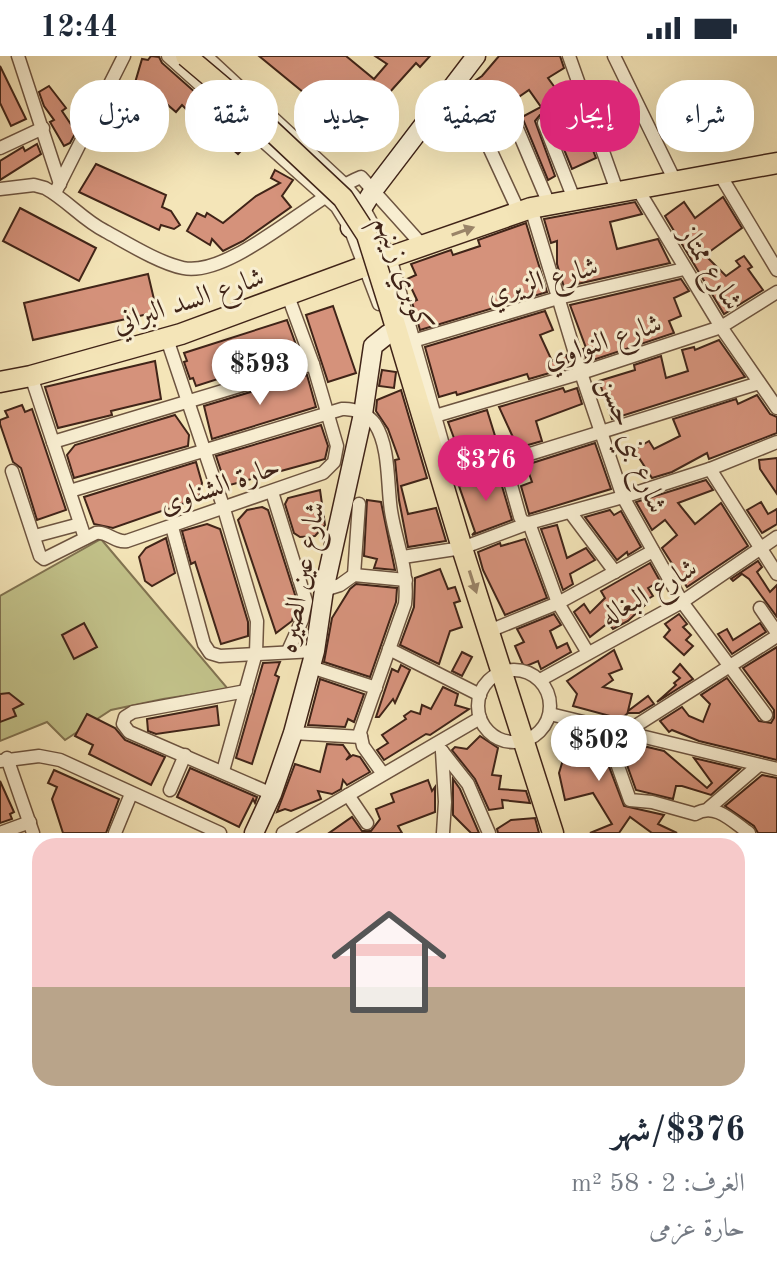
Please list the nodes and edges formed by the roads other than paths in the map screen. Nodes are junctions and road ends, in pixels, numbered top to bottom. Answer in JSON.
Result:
{"nodes":[{"id":1,"x":18,"y":56,"type":"edge"},
{"id":2,"x":124,"y":56,"type":"edge"},
{"id":3,"x":168,"y":56,"type":"edge"},
{"id":4,"x":186,"y":56,"type":"edge"},
{"id":5,"x":206,"y":56,"type":"edge"},
{"id":6,"x":476,"y":56,"type":"edge"},
{"id":7,"x":569,"y":56,"type":"edge"},
{"id":8,"x":614,"y":56,"type":"edge"},
{"id":9,"x":457,"y":78,"type":"junction"},
{"id":10,"x":43,"y":128,"type":"junction"},
{"id":11,"x":0,"y":148,"type":"edge"},
{"id":12,"x":520,"y":152,"type":"edge"},
{"id":13,"x":555,"y":152,"type":"edge"},
{"id":14,"x":777,"y":163,"type":"edge"},
{"id":15,"x":719,"y":173,"type":"junction"},
{"id":16,"x":675,"y":181,"type":"junction"},
{"id":17,"x":344,"y":184,"type":"junction"},
{"id":18,"x":367,"y":184,"type":"junction"},
{"id":19,"x":57,"y":188,"type":"junction"},
{"id":20,"x":0,"y":189,"type":"edge"},
{"id":21,"x":627,"y":190,"type":"junction"},
{"id":22,"x":325,"y":195,"type":"junction"},
{"id":23,"x":574,"y":199,"type":"junction"},
{"id":24,"x":363,"y":207,"type":"junction"},
{"id":25,"x":533,"y":208,"type":"junction"},
{"id":26,"x":350,"y":228,"type":"junction"},
{"id":27,"x":423,"y":246,"type":"junction"},
{"id":28,"x":390,"y":257,"type":"junction"},
{"id":29,"x":366,"y":266,"type":"junction"},
{"id":30,"x":684,"y":269,"type":"junction"},
{"id":31,"x":777,"y":270,"type":"edge"},
{"id":32,"x":777,"y":292,"type":"edge"},
{"id":33,"x":288,"y":296,"type":"junction"},
{"id":34,"x":558,"y":298,"type":"junction"},
{"id":35,"x":721,"y":327,"type":"junction"},
{"id":36,"x":388,"y":334,"type":"junction"},
{"id":37,"x":167,"y":339,"type":"junction"},
{"id":38,"x":413,"y":341,"type":"junction"},
{"id":39,"x":313,"y":364,"type":"junction"},
{"id":40,"x":581,"y":373,"type":"junction"},
{"id":41,"x":31,"y":376,"type":"junction"},
{"id":42,"x":0,"y":382,"type":"edge"},
{"id":43,"x":759,"y":383,"type":"junction"},
{"id":44,"x":186,"y":401,"type":"junction"},
{"id":45,"x":777,"y":408,"type":"edge"},
{"id":46,"x":328,"y":413,"type":"junction"},
{"id":47,"x":363,"y":414,"type":"junction"},
{"id":48,"x":435,"y":416,"type":"junction"},
{"id":49,"x":600,"y":433,"type":"junction"},
{"id":50,"x":53,"y":442,"type":"junction"},
{"id":51,"x":777,"y":442,"type":"edge"},
{"id":52,"x":204,"y":451,"type":"junction"},
{"id":53,"x":504,"y":460,"type":"junction"},
{"id":54,"x":710,"y":469,"type":"junction"},
{"id":55,"x":12,"y":471,"type":"dead end"},
{"id":56,"x":442,"y":478,"type":"junction"},
{"id":57,"x":70,"y":491,"type":"junction"},
{"id":58,"x":272,"y":492,"type":"junction"},
{"id":59,"x":623,"y":497,"type":"junction"},
{"id":60,"x":359,"y":504,"type":"dead end"},
{"id":61,"x":224,"y":509,"type":"junction"},
{"id":62,"x":570,"y":512,"type":"junction"},
{"id":63,"x":529,"y":523,"type":"junction"},
{"id":64,"x":80,"y":524,"type":"junction"},
{"id":65,"x":172,"y":527,"type":"junction"},
{"id":66,"x":35,"y":536,"type":"junction"},
{"id":67,"x":777,"y":537,"type":"edge"},
{"id":68,"x":85,"y":538,"type":"junction"},
{"id":69,"x":462,"y":548,"type":"junction"},
{"id":70,"x":760,"y":549,"type":"junction"},
{"id":71,"x":653,"y":551,"type":"junction"},
{"id":72,"x":403,"y":557,"type":"junction"},
{"id":73,"x":615,"y":572,"type":"junction"},
{"id":74,"x":777,"y":574,"type":"edge"},
{"id":75,"x":354,"y":575,"type":"junction"},
{"id":76,"x":406,"y":580,"type":"junction"},
{"id":77,"x":324,"y":590,"type":"junction"},
{"id":78,"x":682,"y":602,"type":"junction"},
{"id":79,"x":558,"y":603,"type":"junction"},
{"id":80,"x":760,"y":608,"type":"dead end"},
{"id":81,"x":489,"y":631,"type":"junction"},
{"id":82,"x":777,"y":634,"type":"edge"},
{"id":83,"x":389,"y":649,"type":"junction"},
{"id":84,"x":288,"y":651,"type":"junction"},
{"id":85,"x":256,"y":653,"type":"junction"},
{"id":86,"x":588,"y":653,"type":"junction"},
{"id":87,"x":313,"y":659,"type":"junction"},
{"id":88,"x":728,"y":666,"type":"junction"},
{"id":89,"x":504,"y":672,"type":"junction"},
{"id":90,"x":540,"y":680,"type":"junction"},
{"id":91,"x":376,"y":688,"type":"junction"},
{"id":92,"x":246,"y":691,"type":"junction"},
{"id":93,"x":480,"y":695,"type":"junction"},
{"id":94,"x":550,"y":714,"type":"junction"},
{"id":95,"x":766,"y":715,"type":"dead end"},
{"id":96,"x":480,"y":718,"type":"junction"},
{"id":97,"x":604,"y":727,"type":"junction"},
{"id":98,"x":626,"y":732,"type":"junction"},
{"id":99,"x":293,"y":733,"type":"junction"},
{"id":100,"x":361,"y":737,"type":"junction"},
{"id":101,"x":525,"y":741,"type":"junction"},
{"id":102,"x":442,"y":745,"type":"junction"},
{"id":103,"x":185,"y":755,"type":"junction"},
{"id":104,"x":4,"y":760,"type":"edge"},
{"id":105,"x":759,"y":765,"type":"junction"},
{"id":106,"x":777,"y":769,"type":"edge"},
{"id":107,"x":223,"y":771,"type":"junction"},
{"id":108,"x":383,"y":774,"type":"junction"},
{"id":109,"x":170,"y":790,"type":"dead end"},
{"id":110,"x":131,"y":794,"type":"junction"},
{"id":111,"x":272,"y":794,"type":"junction"},
{"id":112,"x":348,"y":795,"type":"junction"},
{"id":113,"x":709,"y":808,"type":"junction"},
{"id":114,"x":367,"y":823,"type":"dead end"},
{"id":115,"x":32,"y":828,"type":"edge"},
{"id":116,"x":0,"y":833,"type":"edge"},
{"id":117,"x":115,"y":833,"type":"edge"},
{"id":118,"x":220,"y":833,"type":"edge"},
{"id":119,"x":254,"y":833,"type":"edge"},
{"id":120,"x":283,"y":833,"type":"edge"},
{"id":121,"x":446,"y":833,"type":"edge"},
{"id":122,"x":489,"y":833,"type":"edge"},
{"id":123,"x":553,"y":833,"type":"edge"},
{"id":124,"x":749,"y":833,"type":"edge"}],
"edges":[{"from":1,"to":10,"type":"street"},
{"from":2,"to":19,"type":"street"},
{"from":3,"to":22,"type":"street"},
{"from":4,"to":56,"type":"main road","name":"كوبري زينهم","bridge":true},
{"from":5,"to":17,"type":"street"},
{"from":6,"to":9,"type":"street"},
{"from":7,"to":21,"type":"street","name":"شارع ممتاز"},
{"from":8,"to":16,"type":"street"},
{"from":9,"to":18,"type":"street"},
{"from":9,"to":25,"type":"street"},
{"from":10,"to":11,"type":"street"},
{"from":10,"to":19,"type":"street"},
{"from":12,"to":25,"type":"street"},
{"from":13,"to":23,"type":"street"},
{"from":14,"to":15,"type":"main road","name":"شارع السد البراني"},
{"from":15,"to":16,"type":"main road","name":"شارع السد البراني"},
{"from":15,"to":31,"type":"street"},
{"from":16,"to":21,"type":"main road","name":"شارع السد البراني"},
{"from":17,"to":18,"type":"street"},
{"from":17,"to":22,"type":"street"},
{"from":17,"to":24,"type":"street"},
{"from":18,"to":24,"type":"street"},
{"from":18,"to":27,"type":"street"},
{"from":19,"to":20,"type":"street"},
{"from":19,"to":22,"type":"street"},
{"from":21,"to":23,"type":"main road","name":"شارع السد البراني"},
{"from":21,"to":30,"type":"street","name":"شارع ممتاز"},
{"from":22,"to":26,"type":"street"},
{"from":23,"to":25,"type":"main road","name":"شارع السد البراني"},
{"from":24,"to":26,"type":"street"},
{"from":24,"to":28,"type":"street"},
{"from":27,"to":25,"type":"main road","name":"شارع السد البراني","one_way":true},
{"from":25,"to":34,"type":"street","name":"شارع بني حسن"},
{"from":26,"to":29,"type":"street"},
{"from":27,"to":28,"type":"main road","name":"شارع السد البراني"},
{"from":28,"to":29,"type":"main road","name":"شارع السد البراني"},
{"from":28,"to":38,"type":"street"},
{"from":29,"to":33,"type":"main road","name":"شارع السد البراني"},
{"from":29,"to":36,"type":"street"},
{"from":30,"to":34,"type":"street","name":"شارع الزيري"},
{"from":30,"to":35,"type":"street","name":"شارع ممتاز"},
{"from":32,"to":35,"type":"street","name":"شارع النواوي"},
{"from":33,"to":37,"type":"main road","name":"شارع السد البراني"},
{"from":33,"to":39,"type":"street","name":"حارة الشناوى"},
{"from":34,"to":38,"type":"street","name":"شارع الزيري"},
{"from":34,"to":40,"type":"street","name":"شارع بني حسن"},
{"from":35,"to":40,"type":"street","name":"شارع النواوي"},
{"from":35,"to":43,"type":"street","name":"شارع ممتاز"},
{"from":36,"to":47,"type":"street","name":"شارع عين الصيره"},
{"from":36,"to":56,"type":"street"},
{"from":37,"to":41,"type":"main road","name":"شارع السد البراني"},
{"from":37,"to":44,"type":"street"},
{"from":38,"to":48,"type":"street"},
{"from":39,"to":44,"type":"street"},
{"from":39,"to":46,"type":"street","name":"حارة الشناوى"},
{"from":40,"to":48,"type":"street","name":"شارع النواوي"},
{"from":40,"to":49,"type":"street","name":"شارع بني حسن"},
{"from":41,"to":42,"type":"main road","name":"شارع السد البراني"},
{"from":41,"to":50,"type":"street"},
{"from":43,"to":45,"type":"street","name":"شارع ممتاز"},
{"from":43,"to":49,"type":"street"},
{"from":44,"to":50,"type":"street"},
{"from":44,"to":52,"type":"street"},
{"from":46,"to":47,"type":"street"},
{"from":46,"to":52,"type":"street"},
{"from":46,"to":58,"type":"street","name":"حارة الشناوى"},
{"from":47,"to":72,"type":"street"},
{"from":47,"to":77,"type":"street","name":"شارع عين الصيره"},
{"from":48,"to":56,"type":"street"},
{"from":49,"to":53,"type":"street"},
{"from":49,"to":59,"type":"street","name":"شارع بني حسن"},
{"from":50,"to":57,"type":"street"},
{"from":51,"to":54,"type":"street"},
{"from":52,"to":57,"type":"street"},
{"from":52,"to":61,"type":"street"},
{"from":53,"to":56,"type":"street"},
{"from":53,"to":63,"type":"street"},
{"from":54,"to":59,"type":"street"},
{"from":54,"to":70,"type":"street"},
{"from":55,"to":66,"type":"street"},
{"from":56,"to":69,"type":"main road","name":"كوبري زينهم"},
{"from":57,"to":64,"type":"street"},
{"from":58,"to":61,"type":"street","name":"حارة الشناوى"},
{"from":58,"to":84,"type":"street"},
{"from":59,"to":62,"type":"street"},
{"from":59,"to":71,"type":"street","name":"شارع بني حسن"},
{"from":60,"to":75,"type":"street"},
{"from":61,"to":65,"type":"street","name":"حارة الشناوى"},
{"from":61,"to":85,"type":"street"},
{"from":62,"to":63,"type":"street"},
{"from":62,"to":73,"type":"street"},
{"from":63,"to":69,"type":"street"},
{"from":63,"to":79,"type":"street"},
{"from":64,"to":66,"type":"street"},
{"from":64,"to":68,"type":"street"},
{"from":65,"to":68,"type":"street","name":"حارة الشناوى"},
{"from":65,"to":85,"type":"street"},
{"from":66,"to":68,"type":"street"},
{"from":67,"to":70,"type":"street","name":"شارع البغاله"},
{"from":69,"to":72,"type":"street"},
{"from":69,"to":81,"type":"main road","name":"كوبري زينهم","one_way":true},
{"from":70,"to":74,"type":"street"},
{"from":70,"to":78,"type":"street","name":"شارع البغاله"},
{"from":71,"to":73,"type":"street"},
{"from":71,"to":78,"type":"street","name":"شارع بني حسن"},
{"from":72,"to":76,"type":"street"},
{"from":73,"to":79,"type":"street"},
{"from":75,"to":76,"type":"street"},
{"from":75,"to":77,"type":"street"},
{"from":76,"to":83,"type":"street"},
{"from":77,"to":87,"type":"street","name":"شارع عين الصيره"},
{"from":78,"to":86,"type":"street","name":"شارع البغاله"},
{"from":78,"to":88,"type":"street","name":"شارع بني حسن"},
{"from":79,"to":81,"type":"street"},
{"from":79,"to":86,"type":"street"},
{"from":80,"to":82,"type":"street"},
{"from":81,"to":89,"type":"main road","name":"كوبري زينهم"},
{"from":82,"to":88,"type":"street"},
{"from":83,"to":91,"type":"street"},
{"from":83,"to":93,"type":"street"},
{"from":84,"to":85,"type":"street"},
{"from":84,"to":87,"type":"street"},
{"from":85,"to":92,"type":"street"},
{"from":86,"to":90,"type":"street","name":"شارع البغاله"},
{"from":87,"to":91,"type":"street"},
{"from":87,"to":99,"type":"street","name":"شارع عين الصيره"},
{"from":88,"to":95,"type":"street","name":"شارع بني حسن"},
{"from":88,"to":98,"type":"street"},
{"from":89,"to":90,"type":"street"},
{"from":89,"to":93,"type":"street"},
{"from":89,"to":101,"type":"main road","name":"كوبري زينهم"},
{"from":90,"to":94,"type":"street"},
{"from":91,"to":100,"type":"street"},
{"from":92,"to":103,"type":"street"},
{"from":92,"to":107,"type":"street"},
{"from":93,"to":96,"type":"street"},
{"from":94,"to":97,"type":"street"},
{"from":94,"to":101,"type":"street"},
{"from":96,"to":101,"type":"street"},
{"from":96,"to":102,"type":"street"},
{"from":97,"to":98,"type":"street"},
{"from":97,"to":113,"type":"street"},
{"from":98,"to":105,"type":"street"},
{"from":99,"to":100,"type":"street"},
{"from":99,"to":111,"type":"street","name":"شارع عين الصيره"},
{"from":100,"to":108,"type":"street"},
{"from":101,"to":123,"type":"main road","name":"كوبري زينهم"},
{"from":102,"to":108,"type":"street"},
{"from":102,"to":121,"type":"street"},
{"from":102,"to":122,"type":"street"},
{"from":103,"to":107,"type":"street"},
{"from":103,"to":109,"type":"street"},
{"from":104,"to":110,"type":"street"},
{"from":104,"to":115,"type":"street"},
{"from":105,"to":106,"type":"street"},
{"from":105,"to":113,"type":"street"},
{"from":107,"to":111,"type":"street"},
{"from":108,"to":112,"type":"street"},
{"from":110,"to":117,"type":"street"},
{"from":110,"to":118,"type":"street"},
{"from":111,"to":119,"type":"street","name":"شارع عين الصيره"},
{"from":112,"to":114,"type":"street"},
{"from":112,"to":120,"type":"street"},
{"from":113,"to":124,"type":"street"},
{"from":115,"to":116,"type":"street"}]}
